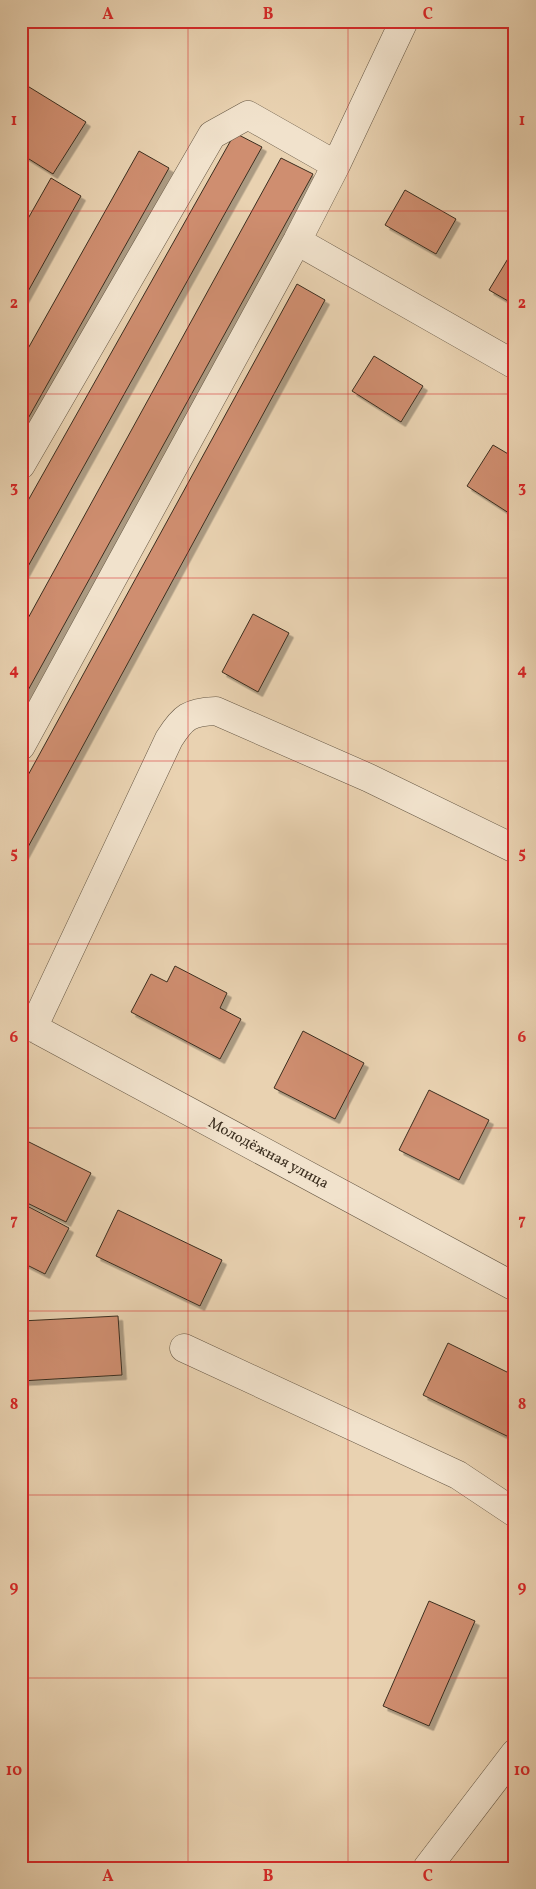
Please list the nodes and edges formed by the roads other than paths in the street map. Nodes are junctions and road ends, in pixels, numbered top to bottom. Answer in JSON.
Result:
{"nodes":[{"id":1,"x":404,"y":21,"type":"edge"},
{"id":2,"x":336,"y":165,"type":"junction"},
{"id":3,"x":297,"y":241,"type":"junction"},
{"id":4,"x":515,"y":365,"type":"edge"},
{"id":5,"x":21,"y":465,"type":"edge"},
{"id":6,"x":21,"y":746,"type":"edge"},
{"id":7,"x":515,"y":848,"type":"edge"},
{"id":8,"x":27,"y":1024,"type":"edge"},
{"id":9,"x":515,"y":1287,"type":"edge"},
{"id":10,"x":184,"y":1348,"type":"dead end"},
{"id":11,"x":515,"y":1513,"type":"edge"},
{"id":12,"x":514,"y":1755,"type":"edge"},
{"id":13,"x":427,"y":1868,"type":"edge"}],
"edges":[{"from":1,"to":2,"type":"street"},
{"from":2,"to":3,"type":"street"},
{"from":2,"to":5,"type":"street"},
{"from":3,"to":4,"type":"street"},
{"from":3,"to":6,"type":"street"},
{"from":7,"to":8,"type":"street"},
{"from":8,"to":9,"type":"street","name":"Молодёжная улица"},
{"from":10,"to":11,"type":"street"},
{"from":12,"to":13,"type":"street"}]}
